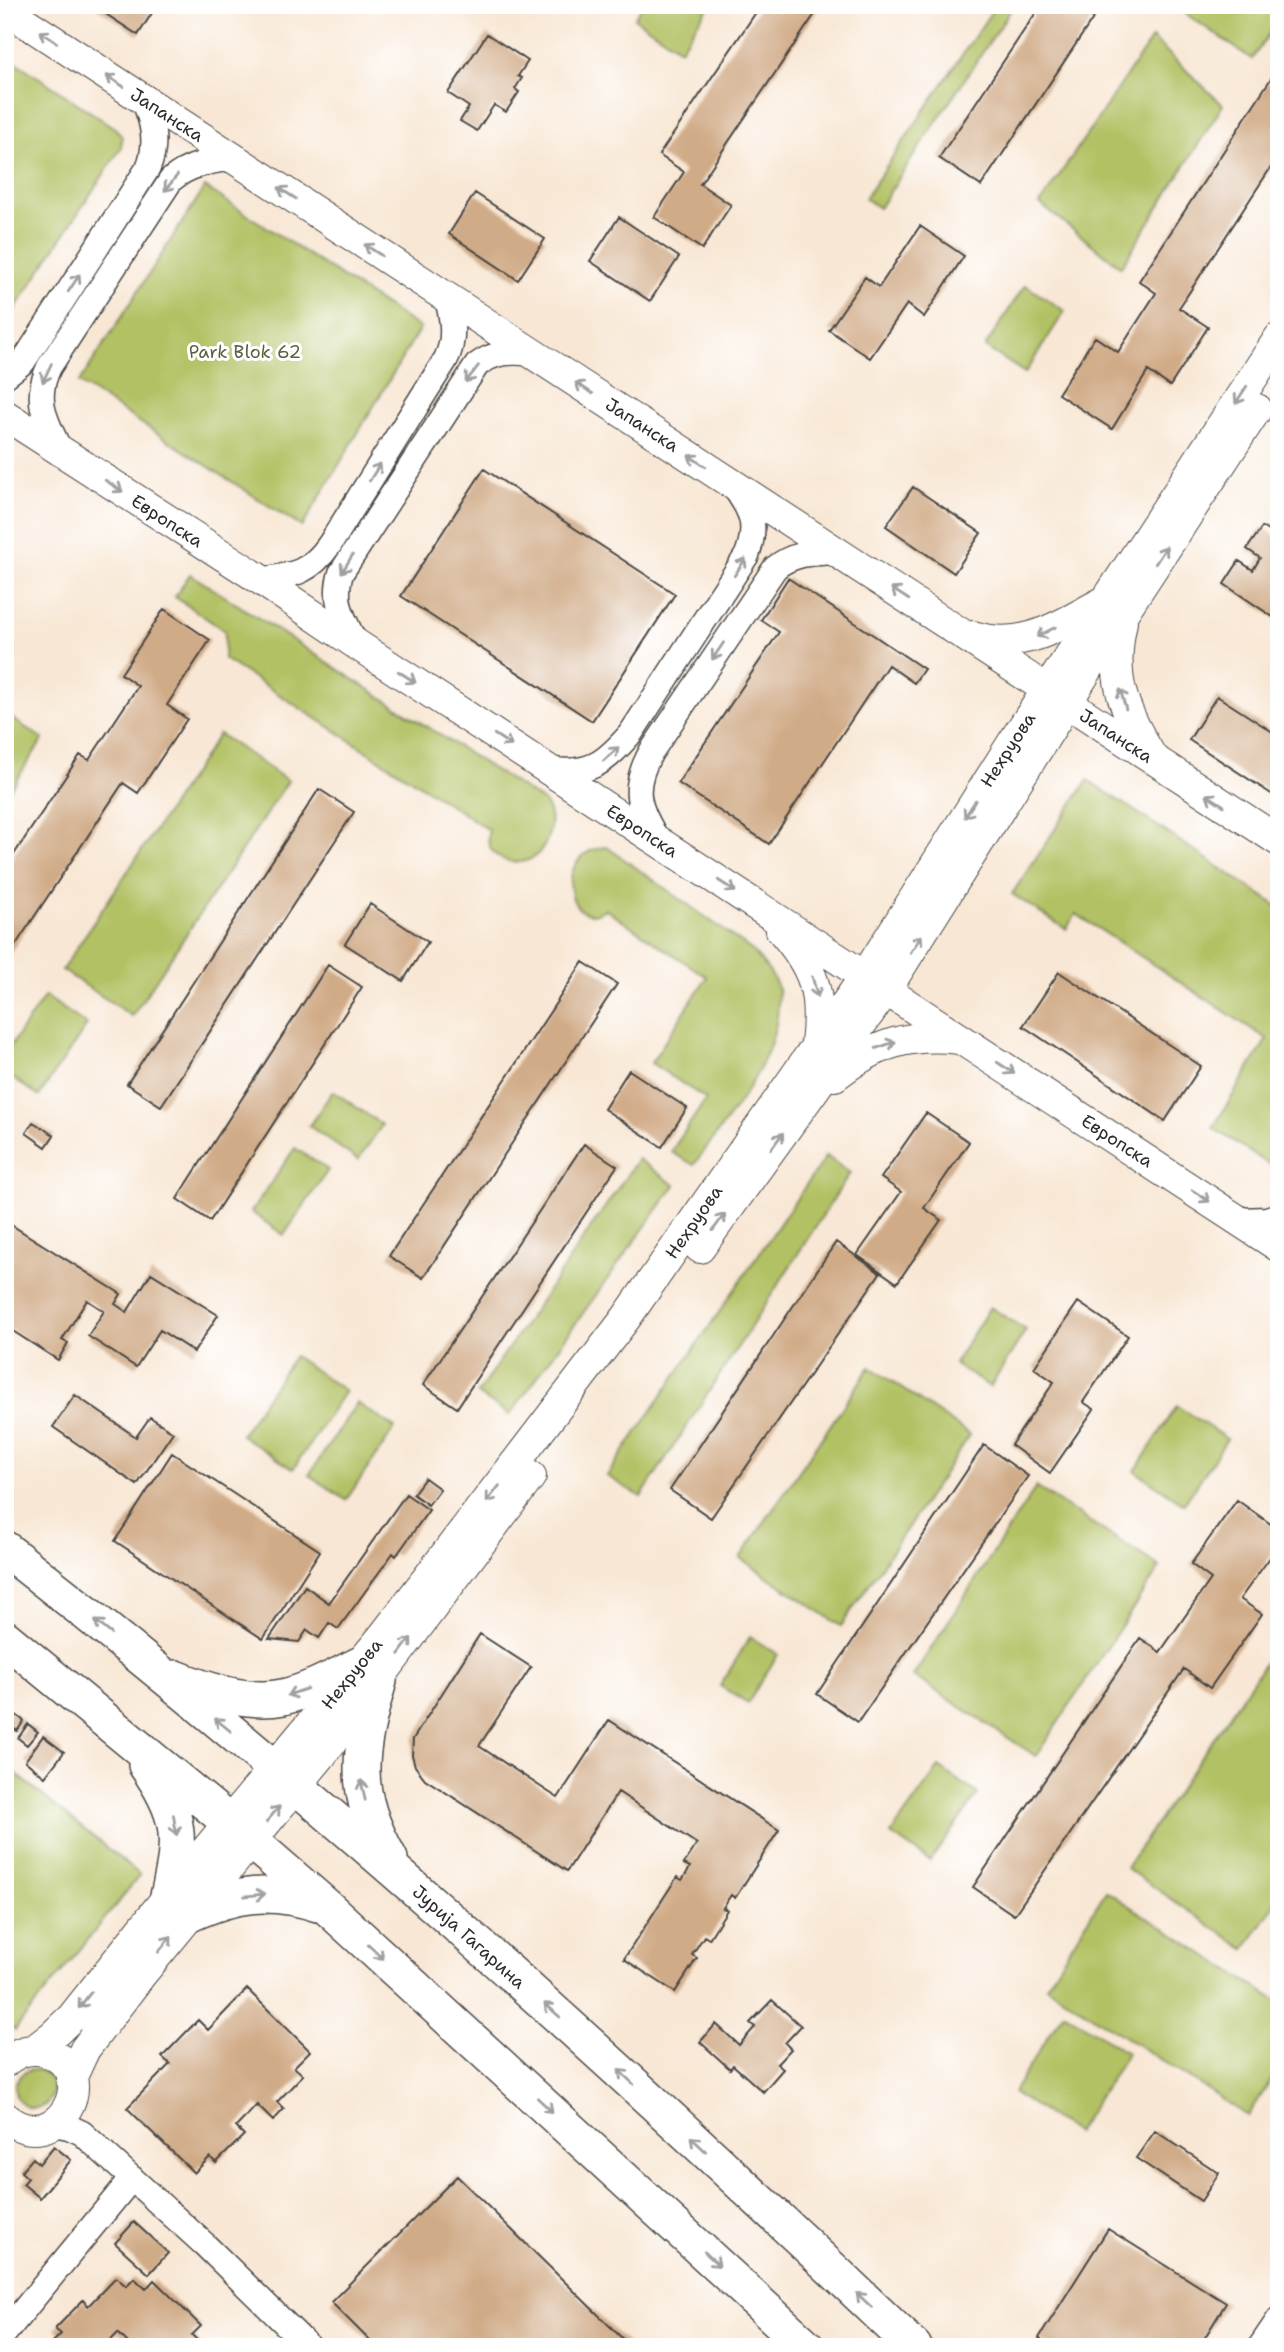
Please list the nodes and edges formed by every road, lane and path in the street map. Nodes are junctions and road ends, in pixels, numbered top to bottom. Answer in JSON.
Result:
{"nodes":[{"id":1,"x":7,"y":9,"type":"edge"},
{"id":2,"x":143,"y":99,"type":"junction"},
{"id":3,"x":233,"y":158,"type":"junction"},
{"id":4,"x":446,"y":297,"type":"junction"},
{"id":5,"x":1279,"y":338,"type":"edge"},
{"id":6,"x":532,"y":354,"type":"junction"},
{"id":7,"x":5,"y":376,"type":"edge"},
{"id":8,"x":1279,"y":376,"type":"edge"},
{"id":9,"x":5,"y":415,"type":"edge"},
{"id":10,"x":61,"y":452,"type":"junction"},
{"id":11,"x":731,"y":484,"type":"junction"},
{"id":12,"x":836,"y":552,"type":"junction"},
{"id":13,"x":261,"y":580,"type":"junction"},
{"id":14,"x":1115,"y":606,"type":"junction"},
{"id":15,"x":957,"y":632,"type":"junction"},
{"id":16,"x":356,"y":645,"type":"junction"},
{"id":17,"x":1057,"y":697,"type":"junction"},
{"id":18,"x":1154,"y":760,"type":"junction"},
{"id":19,"x":548,"y":769,"type":"junction"},
{"id":20,"x":658,"y":841,"type":"junction"},
{"id":21,"x":1279,"y":841,"type":"edge"},
{"id":22,"x":765,"y":911,"type":"junction"},
{"id":23,"x":875,"y":983,"type":"junction"},
{"id":24,"x":960,"y":1038,"type":"junction"},
{"id":25,"x":816,"y":1047,"type":"junction"},
{"id":26,"x":810,"y":1096,"type":"junction"},
{"id":27,"x":1279,"y":1215,"type":"edge"},
{"id":28,"x":1238,"y":1220,"type":"junction"},
{"id":29,"x":1279,"y":1247,"type":"edge"},
{"id":30,"x":5,"y":1549,"type":"edge"},
{"id":31,"x":5,"y":1638,"type":"edge"},
{"id":32,"x":156,"y":1670,"type":"junction"},
{"id":33,"x":369,"y":1673,"type":"junction"},
{"id":34,"x":115,"y":1727,"type":"junction"},
{"id":35,"x":286,"y":1777,"type":"junction"},
{"id":36,"x":240,"y":1831,"type":"junction"},
{"id":37,"x":399,"y":1875,"type":"junction"},
{"id":38,"x":179,"y":1905,"type":"junction"},
{"id":39,"x":326,"y":1906,"type":"junction"},
{"id":40,"x":15,"y":2054,"type":"edge"},
{"id":41,"x":65,"y":2101,"type":"junction"},
{"id":42,"x":11,"y":2130,"type":"edge"},
{"id":43,"x":132,"y":2178,"type":"junction"},
{"id":44,"x":1279,"y":2319,"type":"edge"},
{"id":45,"x":5,"y":2333,"type":"edge"},
{"id":46,"x":309,"y":2347,"type":"edge"},
{"id":47,"x":807,"y":2347,"type":"edge"},
{"id":48,"x":914,"y":2347,"type":"edge"},
{"id":49,"x":1260,"y":2347,"type":"edge"}],
"edges":[{"from":2,"to":1,"type":"street","name":"Јапанска","one_way":true},
{"from":2,"to":3,"type":"street","name":"Јапанска"},
{"from":7,"to":2,"type":"street","one_way":true},
{"from":4,"to":3,"type":"street","name":"Јапанска","one_way":true},
{"from":3,"to":10,"type":"street","one_way":true},
{"from":4,"to":6,"type":"street","name":"Јапанска"},
{"from":13,"to":4,"type":"street","one_way":true},
{"from":5,"to":14,"type":"street","name":"Нехруова","one_way":true},
{"from":11,"to":6,"type":"street","name":"Јапанска","one_way":true},
{"from":6,"to":16,"type":"street","one_way":true},
{"from":14,"to":8,"type":"street","name":"Нехруова","one_way":true},
{"from":9,"to":10,"type":"street","name":"Европска"},
{"from":10,"to":13,"type":"street","name":"Европска","one_way":true},
{"from":11,"to":12,"type":"street","name":"Јапанска"},
{"from":19,"to":11,"type":"street","one_way":true},
{"from":15,"to":12,"type":"street","name":"Јапанска","one_way":true},
{"from":12,"to":20,"type":"street","one_way":true},
{"from":13,"to":16,"type":"street","name":"Европска"},
{"from":14,"to":15,"type":"street","one_way":true},
{"from":14,"to":17,"type":"street","name":"Нехруова"},
{"from":18,"to":14,"type":"street","one_way":true},
{"from":15,"to":17,"type":"street","name":"Јапанска"},
{"from":16,"to":19,"type":"street","name":"Европска","one_way":true},
{"from":17,"to":18,"type":"street","name":"Јапанска"},
{"from":17,"to":23,"type":"street","name":"Нехруова"},
{"from":21,"to":18,"type":"street","name":"Јапанска","one_way":true},
{"from":19,"to":20,"type":"street","name":"Европска"},
{"from":20,"to":22,"type":"street","name":"Европска","one_way":true},
{"from":22,"to":23,"type":"street","name":"Европска"},
{"from":22,"to":25,"type":"street","one_way":true},
{"from":23,"to":24,"type":"street","name":"Европска"},
{"from":23,"to":25,"type":"street","name":"Нехруова"},
{"from":23,"to":26,"type":"street","name":"Нехруова"},
{"from":26,"to":24,"type":"street","one_way":true},
{"from":24,"to":28,"type":"street","name":"Европска","one_way":true},
{"from":25,"to":33,"type":"street","name":"Нехруова","one_way":true},
{"from":33,"to":26,"type":"street","name":"Нехруова","one_way":true},
{"from":27,"to":28,"type":"street"},
{"from":28,"to":29,"type":"street","name":"Европска"},
{"from":32,"to":30,"type":"main road","name":"Јурија Гагарина","one_way":true},
{"from":31,"to":34,"type":"main road"},
{"from":33,"to":32,"type":"main road","one_way":true},
{"from":35,"to":32,"type":"main road","name":"Јурија Гагарина","one_way":true},
{"from":33,"to":35,"type":"street","name":"Нехруова"},
{"from":37,"to":33,"type":"main road","one_way":true},
{"from":34,"to":36,"type":"main road"},
{"from":34,"to":38,"type":"main road","one_way":true},
{"from":35,"to":36,"type":"street","name":"Нехруова"},
{"from":35,"to":37,"type":"main road","name":"Јурија Гагарина"},
{"from":36,"to":38,"type":"street","name":"Нехруова"},
{"from":36,"to":39,"type":"main road"},
{"from":48,"to":37,"type":"main road","name":"Јурија Гагарина","one_way":true},
{"from":38,"to":39,"type":"main road","one_way":true},
{"from":38,"to":40,"type":"street","name":"Нехруова","one_way":true},
{"from":41,"to":38,"type":"street","name":"Нехруова","one_way":true},
{"from":39,"to":47,"type":"main road","one_way":true},
{"from":40,"to":41,"type":"street"},
{"from":41,"to":42,"type":"street"},
{"from":41,"to":43,"type":"street"},
{"from":43,"to":45,"type":"street"},
{"from":43,"to":46,"type":"street"},
{"from":44,"to":49,"type":"street"}]}
